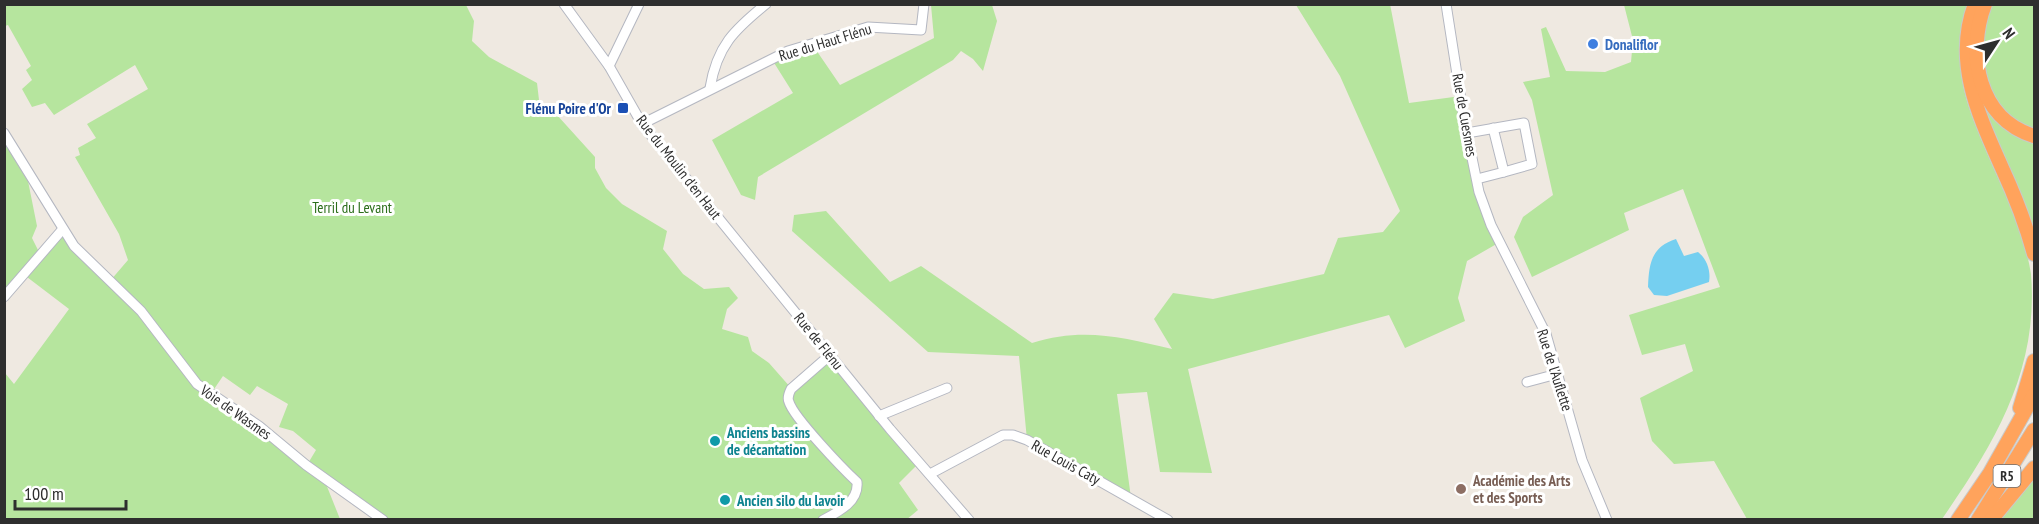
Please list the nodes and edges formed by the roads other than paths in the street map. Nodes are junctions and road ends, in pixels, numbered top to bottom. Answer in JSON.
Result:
{"nodes":[{"id":1,"x":564,"y":4,"type":"edge"},
{"id":2,"x":639,"y":4,"type":"edge"},
{"id":3,"x":766,"y":4,"type":"edge"},
{"id":4,"x":924,"y":4,"type":"edge"},
{"id":5,"x":1446,"y":4,"type":"edge"},
{"id":6,"x":1975,"y":4,"type":"edge"},
{"id":7,"x":1985,"y":4,"type":"edge"},
{"id":8,"x":609,"y":66,"type":"junction"},
{"id":9,"x":710,"y":88,"type":"junction"},
{"id":10,"x":642,"y":124,"type":"junction"},
{"id":11,"x":1493,"y":128,"type":"junction"},
{"id":12,"x":4,"y":133,"type":"edge"},
{"id":13,"x":1467,"y":133,"type":"junction"},
{"id":14,"x":2034,"y":136,"type":"edge"},
{"id":15,"x":1504,"y":172,"type":"junction"},
{"id":16,"x":1476,"y":179,"type":"junction"},
{"id":17,"x":1491,"y":225,"type":"joint"},
{"id":18,"x":62,"y":230,"type":"junction"},
{"id":19,"x":2034,"y":254,"type":"edge"},
{"id":20,"x":759,"y":267,"type":"joint"},
{"id":21,"x":4,"y":297,"type":"edge"},
{"id":22,"x":830,"y":355,"type":"junction"},
{"id":23,"x":2034,"y":361,"type":"edge"},
{"id":24,"x":1557,"y":374,"type":"junction"},
{"id":25,"x":1527,"y":382,"type":"dead end"},
{"id":26,"x":947,"y":388,"type":"dead end"},
{"id":27,"x":2034,"y":395,"type":"edge"},
{"id":28,"x":879,"y":416,"type":"junction"},
{"id":29,"x":2034,"y":430,"type":"edge"},
{"id":30,"x":2012,"y":437,"type":"junction"},
{"id":31,"x":986,"y":438,"type":"dead end"},
{"id":32,"x":952,"y":463,"type":"junction"},
{"id":33,"x":2034,"y":468,"type":"edge"},
{"id":34,"x":930,"y":474,"type":"junction"},
{"id":35,"x":383,"y":519,"type":"edge"},
{"id":36,"x":823,"y":519,"type":"edge"},
{"id":37,"x":969,"y":519,"type":"edge"},
{"id":38,"x":1168,"y":519,"type":"edge"},
{"id":39,"x":1607,"y":519,"type":"edge"},
{"id":40,"x":1958,"y":519,"type":"edge"},
{"id":41,"x":1978,"y":519,"type":"edge"},
{"id":42,"x":1991,"y":519,"type":"edge"}],
"edges":[{"from":1,"to":8,"type":"street","name":"Rue du Moulin d'en Haut"},
{"from":2,"to":8,"type":"street"},
{"from":3,"to":9,"type":"street"},
{"from":4,"to":9,"type":"street","name":"Rue du Haut Flénu"},
{"from":5,"to":13,"type":"street","name":"Rue de Cuesmes"},
{"from":6,"to":19,"type":"highway"},
{"from":7,"to":14,"type":"highway"},
{"from":8,"to":10,"type":"street","name":"Rue du Moulin d'en Haut"},
{"from":9,"to":10,"type":"street","name":"Rue du Haut Flénu"},
{"from":10,"to":20,"type":"street","name":"Rue du Moulin d'en Haut"},
{"from":11,"to":13,"type":"street"},
{"from":11,"to":15,"type":"street"},
{"from":11,"to":15,"type":"street"},
{"from":12,"to":18,"type":"street","name":"Voie de Wasmes"},
{"from":13,"to":16,"type":"street","name":"Rue de Cuesmes"},
{"from":15,"to":16,"type":"street"},
{"from":16,"to":17,"type":"street","name":"Rue de Cuesmes"},
{"from":17,"to":24,"type":"street","name":"Rue de l'Auflette"},
{"from":18,"to":21,"type":"street"},
{"from":18,"to":35,"type":"street","name":"Voie de Wasmes"},
{"from":20,"to":22,"type":"street","name":"Rue de Flénu"},
{"from":22,"to":28,"type":"street","name":"Rue de Flénu"},
{"from":22,"to":36,"type":"street"},
{"from":23,"to":30,"type":"highway"},
{"from":24,"to":25,"type":"street"},
{"from":24,"to":39,"type":"street","name":"Rue de l'Auflette"},
{"from":26,"to":28,"type":"street"},
{"from":27,"to":30,"type":"highway","number":"R5"},
{"from":28,"to":34,"type":"street","name":"Rue de Flénu"},
{"from":29,"to":41,"type":"highway","number":"R5"},
{"from":30,"to":40,"type":"highway","number":"R5"},
{"from":31,"to":32,"type":"street"},
{"from":32,"to":34,"type":"street","name":"Rue Louis Caty"},
{"from":32,"to":38,"type":"street","name":"Rue Louis Caty"},
{"from":33,"to":42,"type":"highway"},
{"from":34,"to":37,"type":"street","name":"Rue de Flénu"}]}
